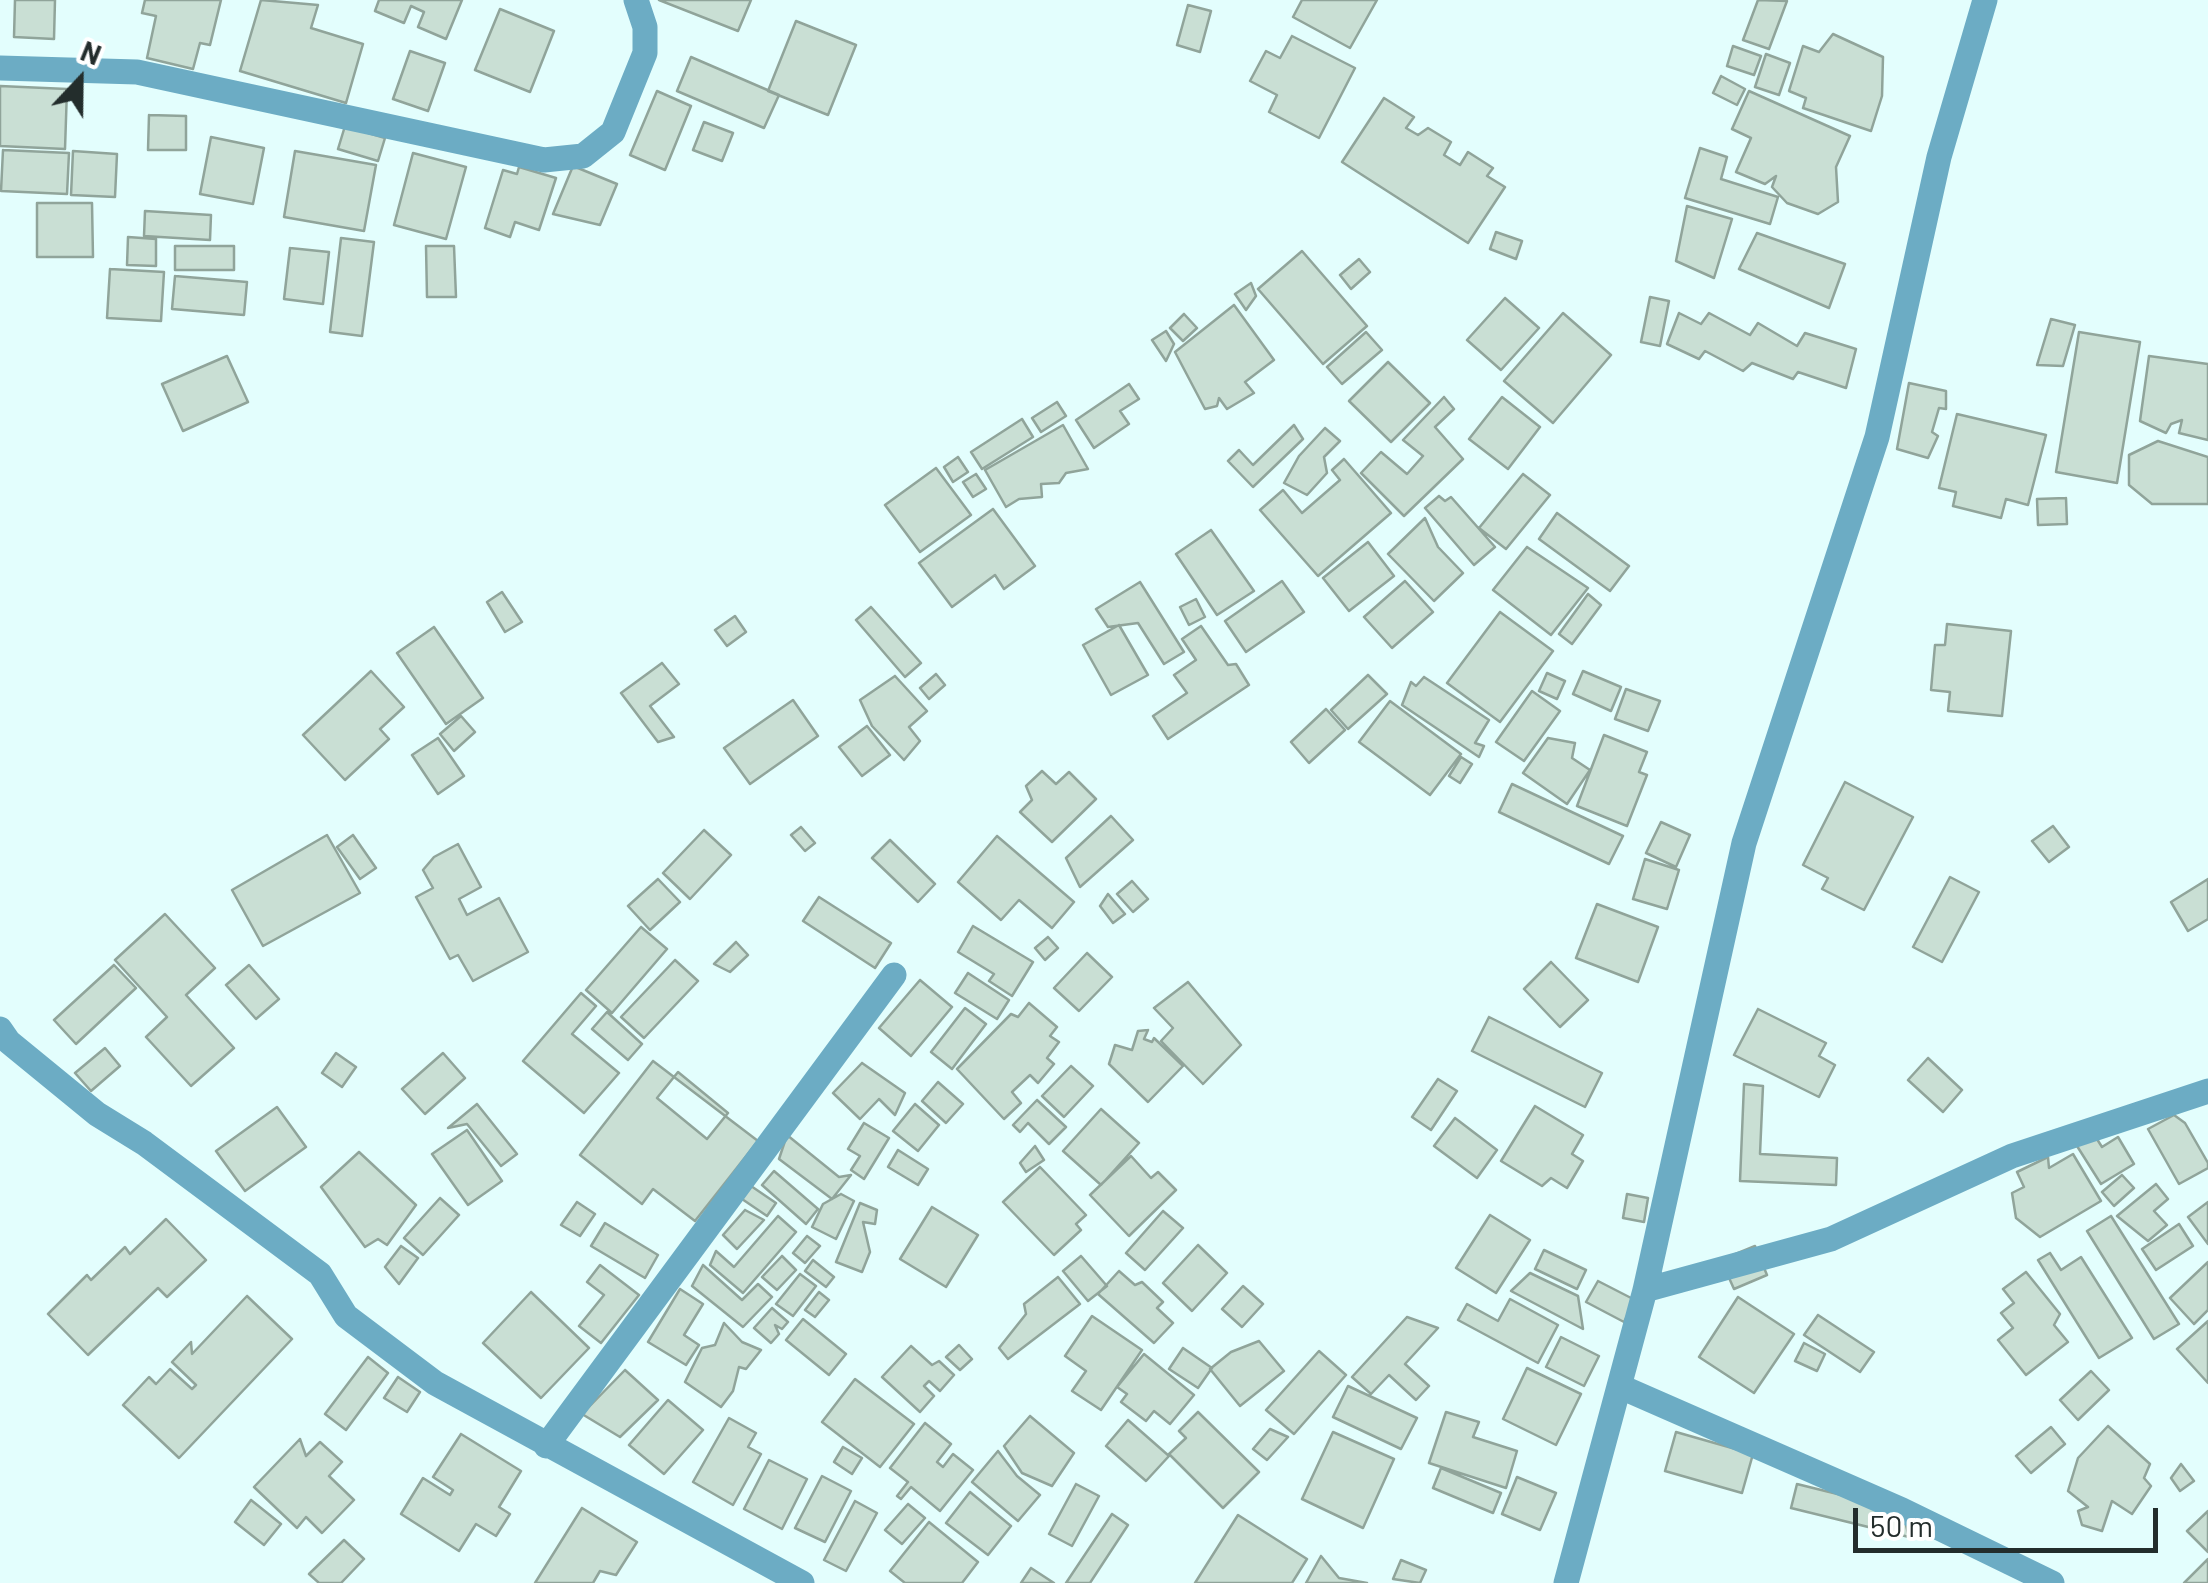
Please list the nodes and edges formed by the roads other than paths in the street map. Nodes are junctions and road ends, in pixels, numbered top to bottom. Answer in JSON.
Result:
{"nodes":[{"id":1,"x":636,"y":0,"type":"edge"},
{"id":2,"x":1985,"y":0,"type":"edge"},
{"id":3,"x":0,"y":68,"type":"edge"},
{"id":4,"x":894,"y":975,"type":"dead end"},
{"id":5,"x":0,"y":1029,"type":"edge"},
{"id":6,"x":2208,"y":1091,"type":"edge"},
{"id":7,"x":1646,"y":1290,"type":"junction"},
{"id":8,"x":1621,"y":1387,"type":"junction"},
{"id":9,"x":546,"y":1446,"type":"junction"},
{"id":10,"x":802,"y":1583,"type":"edge"},
{"id":11,"x":1566,"y":1583,"type":"edge"},
{"id":12,"x":2052,"y":1583,"type":"edge"}],
"edges":[{"from":1,"to":3,"type":"street"},
{"from":2,"to":7,"type":"street"},
{"from":4,"to":9,"type":"street"},
{"from":5,"to":9,"type":"street"},
{"from":6,"to":7,"type":"street"},
{"from":7,"to":8,"type":"street"},
{"from":8,"to":11,"type":"street"},
{"from":8,"to":12,"type":"street"},
{"from":9,"to":10,"type":"street"}]}
